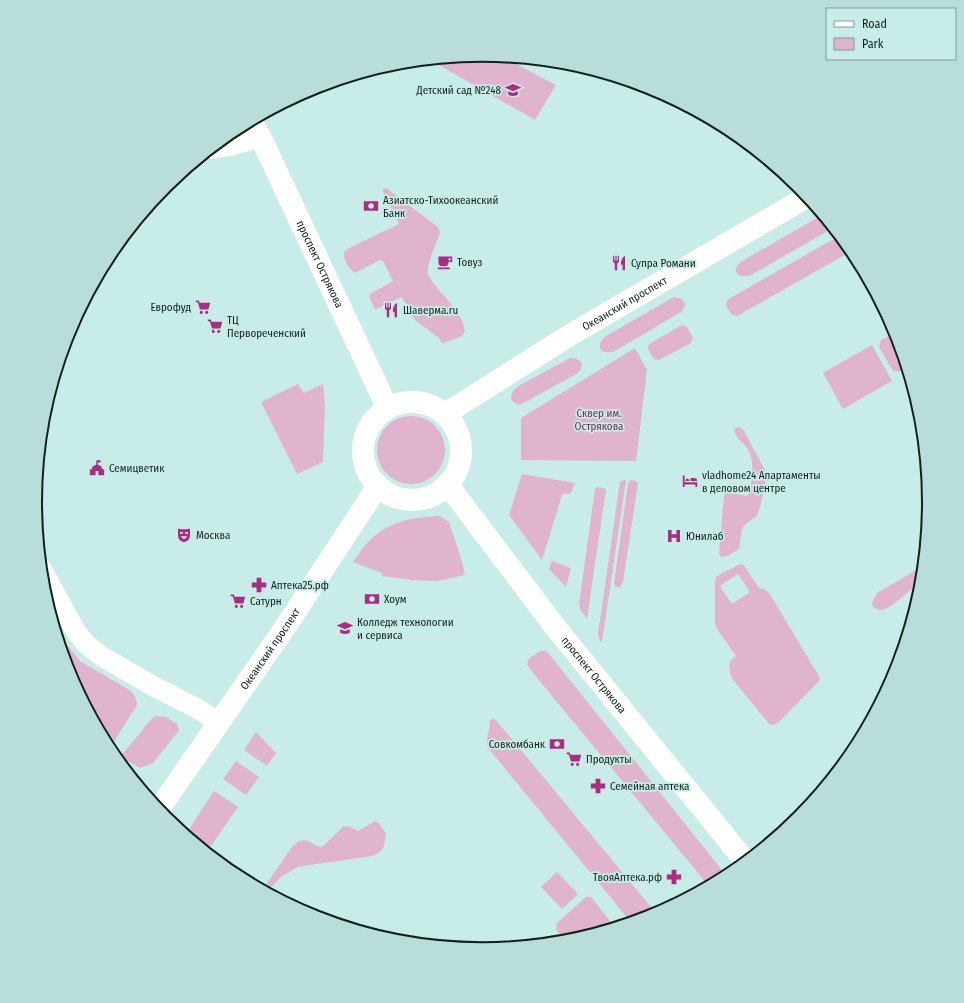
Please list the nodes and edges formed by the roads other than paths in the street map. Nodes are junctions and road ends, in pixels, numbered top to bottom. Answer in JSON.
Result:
{"nodes":[{"id":1,"x":256,"y":128,"type":"edge"},
{"id":2,"x":223,"y":146,"type":"edge"},
{"id":3,"x":802,"y":200,"type":"edge"},
{"id":4,"x":388,"y":409,"type":"junction"},
{"id":5,"x":445,"y":414,"type":"junction"},
{"id":6,"x":447,"y":484,"type":"junction"},
{"id":7,"x":378,"y":486,"type":"junction"},
{"id":8,"x":49,"y":583,"type":"edge"},
{"id":9,"x":220,"y":723,"type":"junction"},
{"id":10,"x":162,"y":804,"type":"edge"},
{"id":11,"x":741,"y":857,"type":"edge"}],
"edges":[{"from":1,"to":2,"type":"main road"},
{"from":1,"to":4,"type":"main road","name":"проспект Острякова"},
{"from":3,"to":5,"type":"main road","name":"Океанский проспект"},
{"from":4,"to":5,"type":"main road"},
{"from":4,"to":7,"type":"main road"},
{"from":5,"to":6,"type":"main road"},
{"from":6,"to":7,"type":"main road"},
{"from":6,"to":11,"type":"main road","name":"проспект Острякова"},
{"from":7,"to":9,"type":"main road","name":"Океанский проспект"},
{"from":8,"to":9,"type":"street"},
{"from":9,"to":10,"type":"main road","name":"Океанский проспект"}]}
